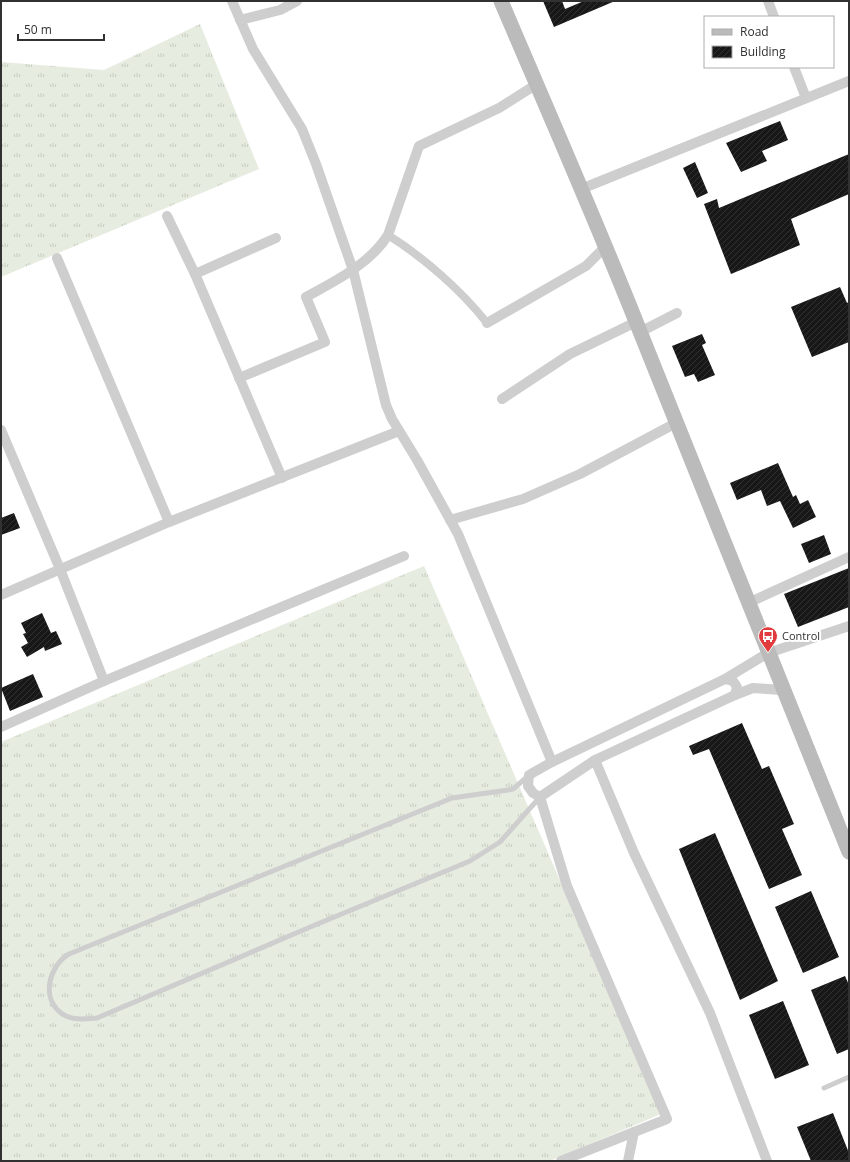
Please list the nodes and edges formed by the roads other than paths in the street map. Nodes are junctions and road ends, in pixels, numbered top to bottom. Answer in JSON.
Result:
{"nodes":[{"id":1,"x":232,"y":1,"type":"edge"},
{"id":2,"x":297,"y":1,"type":"edge"},
{"id":3,"x":501,"y":1,"type":"edge"},
{"id":4,"x":768,"y":1,"type":"edge"},
{"id":5,"x":774,"y":16,"type":"edge"},
{"id":6,"x":240,"y":20,"type":"junction"},
{"id":7,"x":794,"y":68,"type":"edge"},
{"id":8,"x":849,"y":81,"type":"edge"},
{"id":9,"x":536,"y":84,"type":"junction"},
{"id":10,"x":806,"y":98,"type":"junction"},
{"id":11,"x":581,"y":189,"type":"junction"},
{"id":12,"x":167,"y":216,"type":"dead end"},
{"id":13,"x":388,"y":235,"type":"junction"},
{"id":14,"x":276,"y":238,"type":"dead end"},
{"id":15,"x":605,"y":247,"type":"junction"},
{"id":16,"x":57,"y":258,"type":"dead end"},
{"id":17,"x":353,"y":270,"type":"junction"},
{"id":18,"x":195,"y":274,"type":"junction"},
{"id":19,"x":677,"y":313,"type":"dead end"},
{"id":20,"x":487,"y":323,"type":"joint"},
{"id":21,"x":638,"y":327,"type":"junction"},
{"id":22,"x":238,"y":378,"type":"junction"},
{"id":23,"x":502,"y":399,"type":"dead end"},
{"id":24,"x":676,"y":423,"type":"junction"},
{"id":25,"x":1,"y":430,"type":"edge"},
{"id":26,"x":399,"y":431,"type":"junction"},
{"id":27,"x":282,"y":478,"type":"junction"},
{"id":28,"x":450,"y":520,"type":"junction"},
{"id":29,"x":169,"y":522,"type":"junction"},
{"id":30,"x":404,"y":556,"type":"dead end"},
{"id":31,"x":849,"y":558,"type":"edge"},
{"id":32,"x":60,"y":569,"type":"junction"},
{"id":33,"x":1,"y":595,"type":"edge"},
{"id":34,"x":750,"y":602,"type":"junction"},
{"id":35,"x":849,"y":626,"type":"edge"},
{"id":36,"x":768,"y":653,"type":"junction"},
{"id":37,"x":725,"y":679,"type":"junction"},
{"id":38,"x":104,"y":681,"type":"junction"},
{"id":39,"x":782,"y":690,"type":"junction"},
{"id":40,"x":735,"y":695,"type":"junction"},
{"id":41,"x":1,"y":727,"type":"edge"},
{"id":42,"x":595,"y":760,"type":"junction"},
{"id":43,"x":552,"y":762,"type":"junction"},
{"id":44,"x":530,"y":775,"type":"junction"},
{"id":45,"x":540,"y":797,"type":"junction"},
{"id":46,"x":848,"y":847,"type":"edge"},
{"id":47,"x":849,"y":1077,"type":"edge"},
{"id":48,"x":824,"y":1088,"type":"dead end"},
{"id":49,"x":634,"y":1132,"type":"junction"},
{"id":50,"x":561,"y":1161,"type":"edge"},
{"id":51,"x":628,"y":1161,"type":"edge"},
{"id":52,"x":767,"y":1161,"type":"edge"}],
"edges":[{"from":1,"to":6,"type":"street"},
{"from":2,"to":6,"type":"street"},
{"from":3,"to":9,"type":"main road"},
{"from":4,"to":5,"type":"street"},
{"from":6,"to":17,"type":"street"},
{"from":7,"to":10,"type":"street"},
{"from":8,"to":10,"type":"street"},
{"from":9,"to":11,"type":"main road"},
{"from":9,"to":13,"type":"street"},
{"from":10,"to":11,"type":"street"},
{"from":11,"to":15,"type":"main road"},
{"from":12,"to":18,"type":"street"},
{"from":13,"to":17,"type":"street"},
{"from":13,"to":20,"type":"street"},
{"from":14,"to":18,"type":"street"},
{"from":15,"to":20,"type":"street"},
{"from":15,"to":21,"type":"main road"},
{"from":16,"to":29,"type":"street"},
{"from":17,"to":22,"type":"street"},
{"from":17,"to":26,"type":"street"},
{"from":18,"to":22,"type":"street"},
{"from":19,"to":21,"type":"street"},
{"from":21,"to":23,"type":"street"},
{"from":21,"to":24,"type":"main road"},
{"from":22,"to":27,"type":"street"},
{"from":24,"to":28,"type":"street"},
{"from":24,"to":34,"type":"main road"},
{"from":25,"to":32,"type":"street"},
{"from":26,"to":27,"type":"street"},
{"from":26,"to":28,"type":"street"},
{"from":27,"to":29,"type":"street"},
{"from":28,"to":43,"type":"street"},
{"from":29,"to":32,"type":"street"},
{"from":30,"to":38,"type":"street"},
{"from":31,"to":34,"type":"street"},
{"from":32,"to":33,"type":"street"},
{"from":32,"to":38,"type":"street"},
{"from":34,"to":36,"type":"main road"},
{"from":35,"to":36,"type":"street"},
{"from":36,"to":37,"type":"street"},
{"from":36,"to":39,"type":"main road"},
{"from":37,"to":40,"type":"street"},
{"from":37,"to":43,"type":"street"},
{"from":38,"to":41,"type":"street"},
{"from":39,"to":40,"type":"street"},
{"from":39,"to":46,"type":"main road"},
{"from":40,"to":42,"type":"street"},
{"from":42,"to":45,"type":"street"},
{"from":42,"to":52,"type":"street"},
{"from":43,"to":44,"type":"street"},
{"from":44,"to":45,"type":"street"},
{"from":44,"to":45,"type":"lane"},
{"from":45,"to":49,"type":"street"},
{"from":47,"to":48,"type":"lane"},
{"from":49,"to":50,"type":"street"},
{"from":49,"to":51,"type":"street"}]}
